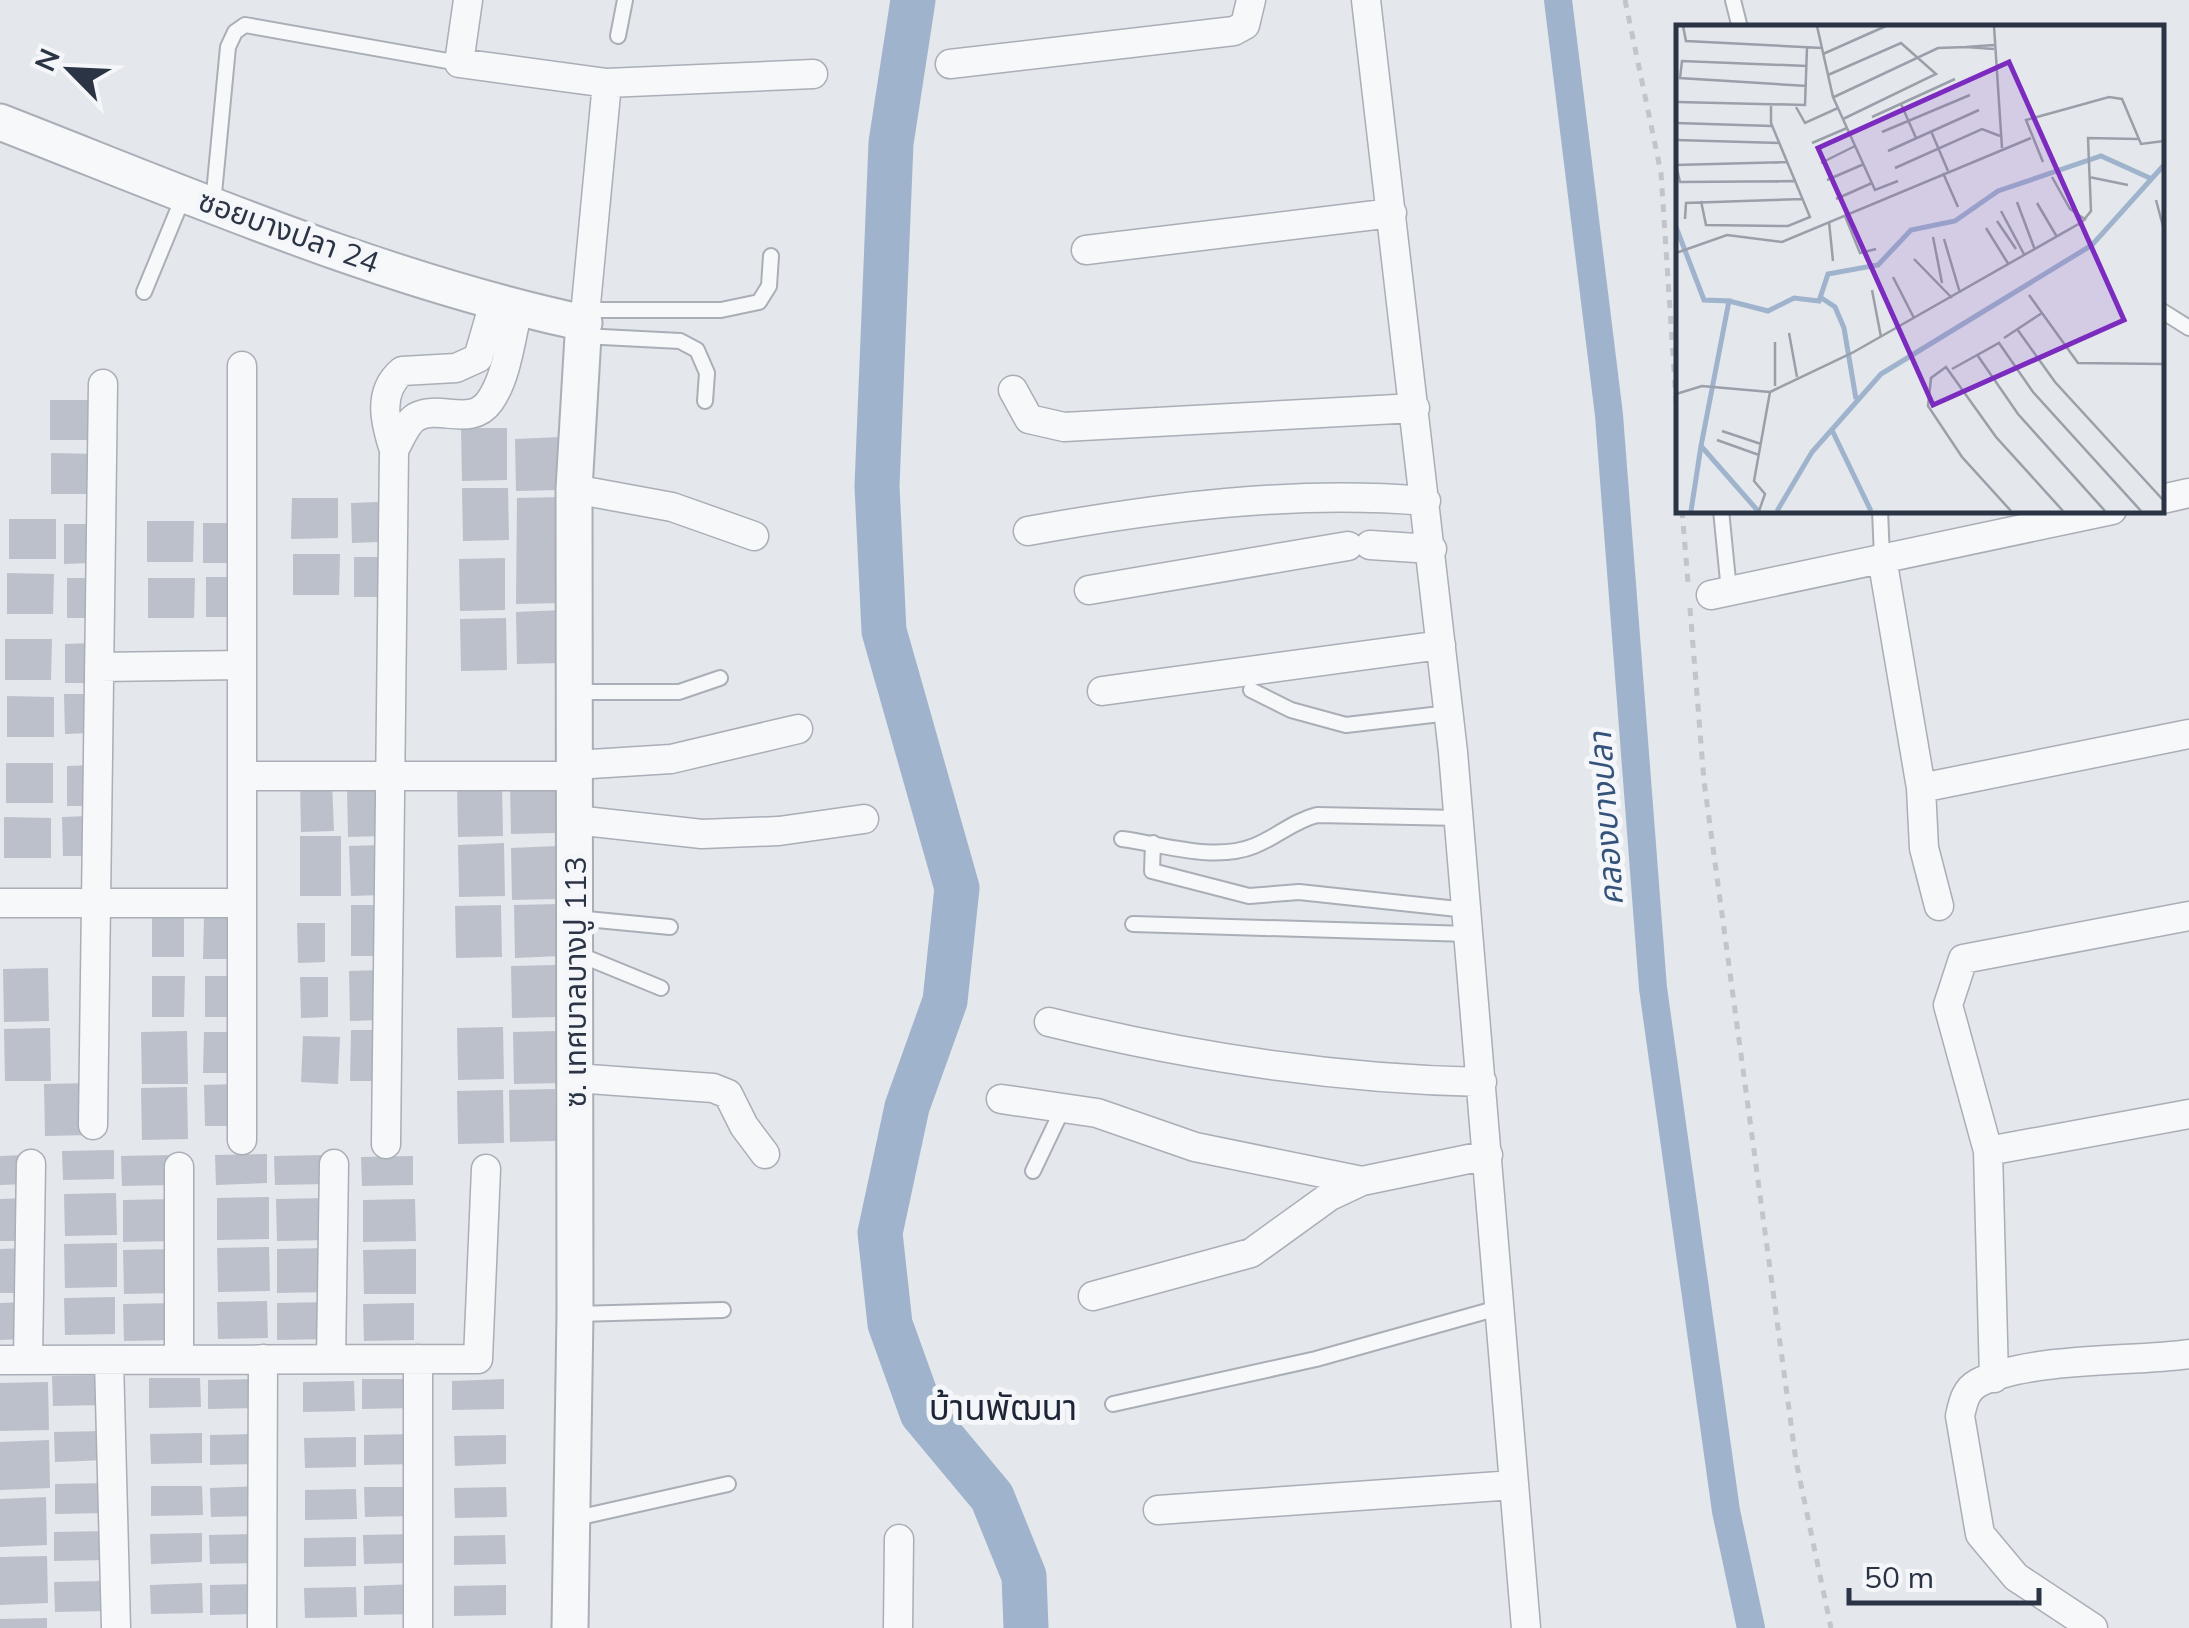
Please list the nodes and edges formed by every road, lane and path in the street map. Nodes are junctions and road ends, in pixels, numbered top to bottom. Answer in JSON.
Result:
{"nodes":[{"id":1,"x":468,"y":0,"type":"edge"},
{"id":2,"x":625,"y":0,"type":"edge"},
{"id":3,"x":1252,"y":0,"type":"edge"},
{"id":4,"x":1366,"y":0,"type":"edge"},
{"id":5,"x":1625,"y":0,"type":"edge"},
{"id":6,"x":1733,"y":0,"type":"edge"},
{"id":7,"x":1739,"y":25,"type":"edge"},
{"id":8,"x":618,"y":36,"type":"dead end"},
{"id":9,"x":459,"y":63,"type":"junction"},
{"id":10,"x":950,"y":64,"type":"dead end"},
{"id":11,"x":812,"y":74,"type":"dead end"},
{"id":12,"x":607,"y":83,"type":"junction"},
{"id":13,"x":0,"y":122,"type":"edge"},
{"id":14,"x":199,"y":200,"type":"junction"},
{"id":15,"x":1392,"y":213,"type":"junction"},
{"id":16,"x":1086,"y":250,"type":"dead end"},
{"id":17,"x":770,"y":256,"type":"dead end"},
{"id":18,"x":144,"y":292,"type":"dead end"},
{"id":19,"x":506,"y":306,"type":"junction"},
{"id":20,"x":2164,"y":312,"type":"edge"},
{"id":21,"x":583,"y":323,"type":"junction"},
{"id":22,"x":2189,"y":328,"type":"edge"},
{"id":23,"x":242,"y":366,"type":"dead end"},
{"id":24,"x":103,"y":384,"type":"dead end"},
{"id":25,"x":1014,"y":390,"type":"dead end"},
{"id":26,"x":1676,"y":400,"type":"edge"},
{"id":27,"x":705,"y":401,"type":"dead end"},
{"id":28,"x":1416,"y":408,"type":"junction"},
{"id":29,"x":394,"y":450,"type":"junction"},
{"id":30,"x":574,"y":489,"type":"junction"},
{"id":31,"x":2189,"y":493,"type":"edge"},
{"id":32,"x":2164,"y":499,"type":"edge"},
{"id":33,"x":1426,"y":501,"type":"junction"},
{"id":34,"x":1683,"y":512,"type":"edge"},
{"id":35,"x":1721,"y":512,"type":"edge"},
{"id":36,"x":1880,"y":512,"type":"edge"},
{"id":37,"x":2102,"y":512,"type":"edge"},
{"id":38,"x":1028,"y":531,"type":"dead end"},
{"id":39,"x":754,"y":536,"type":"dead end"},
{"id":40,"x":1432,"y":549,"type":"junction"},
{"id":41,"x":1882,"y":558,"type":"junction"},
{"id":42,"x":1090,"y":590,"type":"dead end"},
{"id":43,"x":1704,"y":592,"type":"junction"},
{"id":44,"x":1442,"y":645,"type":"junction"},
{"id":45,"x":242,"y":665,"type":"junction"},
{"id":46,"x":99,"y":667,"type":"junction"},
{"id":47,"x":720,"y":678,"type":"dead end"},
{"id":48,"x":1251,"y":690,"type":"dead end"},
{"id":49,"x":575,"y":692,"type":"junction"},
{"id":50,"x":1102,"y":692,"type":"dead end"},
{"id":51,"x":1449,"y":713,"type":"junction"},
{"id":52,"x":798,"y":728,"type":"dead end"},
{"id":53,"x":2189,"y":734,"type":"edge"},
{"id":54,"x":575,"y":770,"type":"junction"},
{"id":55,"x":387,"y":774,"type":"junction"},
{"id":56,"x":242,"y":776,"type":"junction"},
{"id":57,"x":1921,"y":788,"type":"junction"},
{"id":58,"x":1459,"y":818,"type":"junction"},
{"id":59,"x":864,"y":819,"type":"dead end"},
{"id":60,"x":575,"y":820,"type":"junction"},
{"id":61,"x":1122,"y":840,"type":"dead end"},
{"id":62,"x":1153,"y":843,"type":"junction"},
{"id":63,"x":0,"y":903,"type":"edge"},
{"id":64,"x":96,"y":903,"type":"junction"},
{"id":65,"x":242,"y":904,"type":"junction"},
{"id":66,"x":1939,"y":906,"type":"dead end"},
{"id":67,"x":2189,"y":916,"type":"edge"},
{"id":68,"x":1468,"y":922,"type":"junction"},
{"id":69,"x":1132,"y":924,"type":"dead end"},
{"id":70,"x":670,"y":927,"type":"dead end"},
{"id":71,"x":575,"y":936,"type":"junction"},
{"id":72,"x":661,"y":988,"type":"dead end"},
{"id":73,"x":1049,"y":1022,"type":"dead end"},
{"id":74,"x":575,"y":1078,"type":"junction"},
{"id":75,"x":1482,"y":1082,"type":"junction"},
{"id":76,"x":1000,"y":1099,"type":"dead end"},
{"id":77,"x":1063,"y":1108,"type":"junction"},
{"id":78,"x":2189,"y":1114,"type":"edge"},
{"id":79,"x":93,"y":1124,"type":"dead end"},
{"id":80,"x":242,"y":1140,"type":"dead end"},
{"id":81,"x":386,"y":1144,"type":"dead end"},
{"id":82,"x":1988,"y":1151,"type":"junction"},
{"id":83,"x":765,"y":1154,"type":"dead end"},
{"id":84,"x":1488,"y":1155,"type":"junction"},
{"id":85,"x":31,"y":1164,"type":"dead end"},
{"id":86,"x":334,"y":1164,"type":"dead end"},
{"id":87,"x":179,"y":1168,"type":"dead end"},
{"id":88,"x":486,"y":1169,"type":"dead end"},
{"id":89,"x":1033,"y":1171,"type":"dead end"},
{"id":90,"x":1362,"y":1181,"type":"junction"},
{"id":91,"x":1094,"y":1296,"type":"dead end"},
{"id":92,"x":1498,"y":1308,"type":"junction"},
{"id":93,"x":723,"y":1310,"type":"dead end"},
{"id":94,"x":575,"y":1314,"type":"junction"},
{"id":95,"x":2189,"y":1354,"type":"edge"},
{"id":96,"x":179,"y":1359,"type":"junction"},
{"id":97,"x":331,"y":1359,"type":"junction"},
{"id":98,"x":418,"y":1359,"type":"junction"},
{"id":99,"x":14,"y":1360,"type":"edge"},
{"id":100,"x":109,"y":1360,"type":"junction"},
{"id":101,"x":263,"y":1360,"type":"junction"},
{"id":102,"x":1994,"y":1378,"type":"junction"},
{"id":103,"x":1113,"y":1404,"type":"dead end"},
{"id":104,"x":728,"y":1484,"type":"dead end"},
{"id":105,"x":1514,"y":1485,"type":"junction"},
{"id":106,"x":1158,"y":1510,"type":"dead end"},
{"id":107,"x":572,"y":1519,"type":"junction"},
{"id":108,"x":899,"y":1539,"type":"dead end"},
{"id":109,"x":116,"y":1628,"type":"edge"},
{"id":110,"x":262,"y":1628,"type":"edge"},
{"id":111,"x":418,"y":1628,"type":"edge"},
{"id":112,"x":570,"y":1628,"type":"edge"},
{"id":113,"x":898,"y":1628,"type":"edge"},
{"id":114,"x":1526,"y":1628,"type":"edge"},
{"id":115,"x":1831,"y":1628,"type":"edge"},
{"id":116,"x":2093,"y":1628,"type":"edge"}],
"edges":[{"from":1,"to":9,"type":"street"},
{"from":2,"to":8,"type":"lane"},
{"from":3,"to":10,"type":"street"},
{"from":4,"to":15,"type":"street"},
{"from":5,"to":26,"type":"path"},
{"from":6,"to":7,"type":"lane"},
{"from":9,"to":12,"type":"street"},
{"from":9,"to":14,"type":"lane"},
{"from":11,"to":12,"type":"street"},
{"from":12,"to":21,"type":"street"},
{"from":13,"to":14,"type":"street","name":"ซอยบางปลา 24"},
{"from":14,"to":18,"type":"lane"},
{"from":14,"to":19,"type":"street","name":"ซอยบางปลา 24"},
{"from":15,"to":16,"type":"street"},
{"from":15,"to":28,"type":"street"},
{"from":17,"to":21,"type":"lane"},
{"from":19,"to":21,"type":"street","name":"ซอยบางปลา 24"},
{"from":19,"to":29,"type":"street"},
{"from":19,"to":29,"type":"street"},
{"from":20,"to":22,"type":"lane"},
{"from":21,"to":27,"type":"lane"},
{"from":21,"to":30,"type":"street","name":"ซ. เทศบาลบางปู 113"},
{"from":23,"to":45,"type":"street"},
{"from":24,"to":46,"type":"street"},
{"from":25,"to":28,"type":"street"},
{"from":28,"to":33,"type":"street"},
{"from":29,"to":55,"type":"street"},
{"from":30,"to":39,"type":"street"},
{"from":30,"to":49,"type":"street","name":"ซ. เทศบาลบางปู 113"},
{"from":31,"to":32,"type":"street"},
{"from":33,"to":38,"type":"street"},
{"from":33,"to":40,"type":"street"},
{"from":34,"to":43,"type":"path"},
{"from":35,"to":43,"type":"lane"},
{"from":36,"to":41,"type":"lane"},
{"from":37,"to":41,"type":"street"},
{"from":40,"to":42,"type":"street"},
{"from":40,"to":44,"type":"street"},
{"from":41,"to":43,"type":"street"},
{"from":41,"to":57,"type":"street"},
{"from":43,"to":115,"type":"path"},
{"from":44,"to":50,"type":"street"},
{"from":44,"to":51,"type":"street"},
{"from":45,"to":46,"type":"street"},
{"from":45,"to":56,"type":"street"},
{"from":46,"to":64,"type":"street"},
{"from":47,"to":49,"type":"lane"},
{"from":48,"to":51,"type":"lane"},
{"from":49,"to":54,"type":"street","name":"ซ. เทศบาลบางปู 113"},
{"from":51,"to":58,"type":"street"},
{"from":52,"to":54,"type":"street"},
{"from":53,"to":57,"type":"street"},
{"from":54,"to":55,"type":"street"},
{"from":54,"to":60,"type":"street","name":"ซ. เทศบาลบางปู 113"},
{"from":55,"to":56,"type":"street"},
{"from":55,"to":81,"type":"street"},
{"from":56,"to":65,"type":"street"},
{"from":57,"to":66,"type":"street"},
{"from":58,"to":62,"type":"lane"},
{"from":58,"to":68,"type":"street"},
{"from":59,"to":60,"type":"street"},
{"from":60,"to":71,"type":"street","name":"ซ. เทศบาลบางปู 113"},
{"from":61,"to":62,"type":"lane"},
{"from":62,"to":68,"type":"lane"},
{"from":63,"to":64,"type":"street"},
{"from":64,"to":65,"type":"street"},
{"from":64,"to":79,"type":"street"},
{"from":65,"to":80,"type":"street"},
{"from":67,"to":82,"type":"street"},
{"from":68,"to":69,"type":"lane"},
{"from":68,"to":75,"type":"street"},
{"from":70,"to":71,"type":"lane"},
{"from":71,"to":72,"type":"lane"},
{"from":71,"to":74,"type":"street","name":"ซ. เทศบาลบางปู 113"},
{"from":73,"to":75,"type":"street"},
{"from":74,"to":83,"type":"street"},
{"from":74,"to":94,"type":"street","name":"ซ. เทศบาลบางปู 113"},
{"from":75,"to":84,"type":"street"},
{"from":76,"to":77,"type":"street"},
{"from":77,"to":89,"type":"lane"},
{"from":77,"to":90,"type":"street"},
{"from":78,"to":82,"type":"street"},
{"from":82,"to":102,"type":"street"},
{"from":84,"to":90,"type":"street"},
{"from":84,"to":92,"type":"street"},
{"from":85,"to":99,"type":"street"},
{"from":86,"to":97,"type":"street"},
{"from":87,"to":96,"type":"street"},
{"from":88,"to":98,"type":"street"},
{"from":90,"to":91,"type":"street"},
{"from":92,"to":103,"type":"lane"},
{"from":92,"to":105,"type":"street"},
{"from":93,"to":94,"type":"lane"},
{"from":94,"to":107,"type":"street","name":"ซ. เทศบาลบางปู 113"},
{"from":95,"to":102,"type":"street"},
{"from":96,"to":100,"type":"street"},
{"from":96,"to":101,"type":"street"},
{"from":97,"to":98,"type":"street"},
{"from":97,"to":101,"type":"street"},
{"from":98,"to":111,"type":"street"},
{"from":99,"to":100,"type":"street"},
{"from":100,"to":109,"type":"street"},
{"from":101,"to":110,"type":"street"},
{"from":102,"to":116,"type":"street"},
{"from":104,"to":107,"type":"lane"},
{"from":105,"to":106,"type":"street"},
{"from":105,"to":114,"type":"street"},
{"from":107,"to":112,"type":"street","name":"ซ. เทศบาลบางปู 113"},
{"from":108,"to":113,"type":"street"}]}
